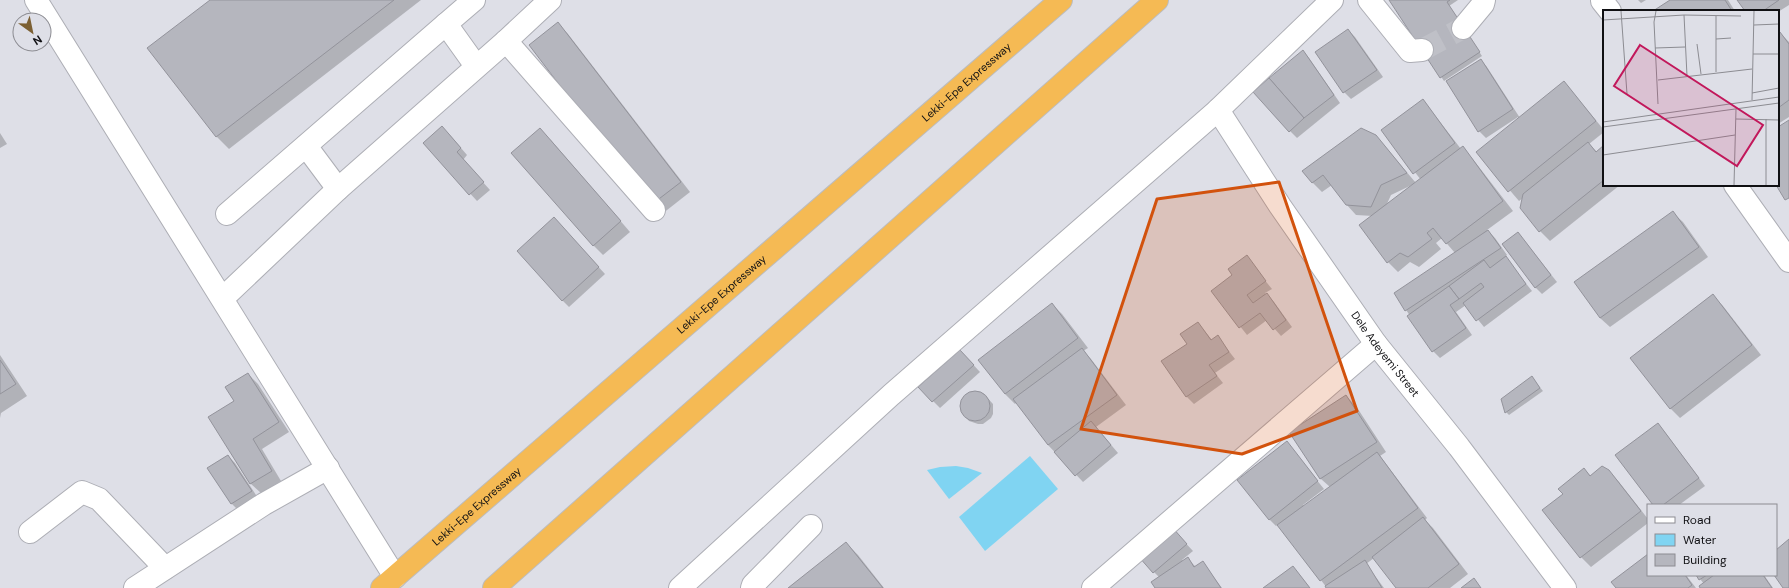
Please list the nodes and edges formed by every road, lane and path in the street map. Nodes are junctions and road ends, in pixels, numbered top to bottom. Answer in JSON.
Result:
{"nodes":[{"id":1,"x":36,"y":0,"type":"edge"},
{"id":2,"x":474,"y":0,"type":"edge"},
{"id":3,"x":550,"y":0,"type":"edge"},
{"id":4,"x":1061,"y":0,"type":"edge"},
{"id":5,"x":1157,"y":0,"type":"edge"},
{"id":6,"x":1332,"y":0,"type":"edge"},
{"id":7,"x":1369,"y":0,"type":"edge"},
{"id":8,"x":1484,"y":0,"type":"edge"},
{"id":9,"x":446,"y":24,"type":"junction"},
{"id":10,"x":1463,"y":28,"type":"tunnel mouth"},
{"id":11,"x":506,"y":41,"type":"junction"},
{"id":12,"x":1422,"y":50,"type":"dead end"},
{"id":13,"x":476,"y":66,"type":"junction"},
{"id":14,"x":1218,"y":110,"type":"junction"},
{"id":15,"x":306,"y":146,"type":"junction"},
{"id":16,"x":1736,"y":186,"type":"edge"},
{"id":17,"x":338,"y":189,"type":"junction"},
{"id":18,"x":654,"y":210,"type":"dead end"},
{"id":19,"x":227,"y":214,"type":"dead end"},
{"id":20,"x":1789,"y":261,"type":"edge"},
{"id":21,"x":223,"y":298,"type":"junction"},
{"id":22,"x":1376,"y":344,"type":"junction"},
{"id":23,"x":328,"y":468,"type":"junction"},
{"id":24,"x":811,"y":526,"type":"dead end"},
{"id":25,"x":30,"y":532,"type":"dead end"},
{"id":26,"x":165,"y":568,"type":"junction"},
{"id":27,"x":389,"y":582,"type":"edge"},
{"id":28,"x":1102,"y":585,"type":"edge"},
{"id":29,"x":135,"y":588,"type":"edge"},
{"id":30,"x":494,"y":588,"type":"edge"},
{"id":31,"x":680,"y":588,"type":"edge"},
{"id":32,"x":752,"y":588,"type":"edge"},
{"id":33,"x":1565,"y":588,"type":"edge"}],
"edges":[{"from":1,"to":21,"type":"street"},
{"from":2,"to":9,"type":"street"},
{"from":3,"to":11,"type":"street"},
{"from":4,"to":27,"type":"highway","name":"Lekki-Epe Expressway"},
{"from":5,"to":30,"type":"highway"},
{"from":6,"to":14,"type":"street"},
{"from":7,"to":12,"type":"street"},
{"from":8,"to":10,"type":"street"},
{"from":9,"to":13,"type":"street"},
{"from":9,"to":15,"type":"street"},
{"from":11,"to":13,"type":"street"},
{"from":11,"to":18,"type":"street"},
{"from":13,"to":17,"type":"street"},
{"from":14,"to":22,"type":"street","name":"Dele Adeyemi Street"},
{"from":14,"to":31,"type":"street"},
{"from":15,"to":17,"type":"street"},
{"from":15,"to":19,"type":"street"},
{"from":16,"to":20,"type":"street"},
{"from":17,"to":21,"type":"street"},
{"from":21,"to":23,"type":"street"},
{"from":22,"to":28,"type":"street"},
{"from":22,"to":33,"type":"street","name":"Dele Adeyemi Street"},
{"from":23,"to":26,"type":"street"},
{"from":23,"to":27,"type":"street"},
{"from":24,"to":32,"type":"street"},
{"from":25,"to":26,"type":"street"},
{"from":26,"to":29,"type":"street"}]}
